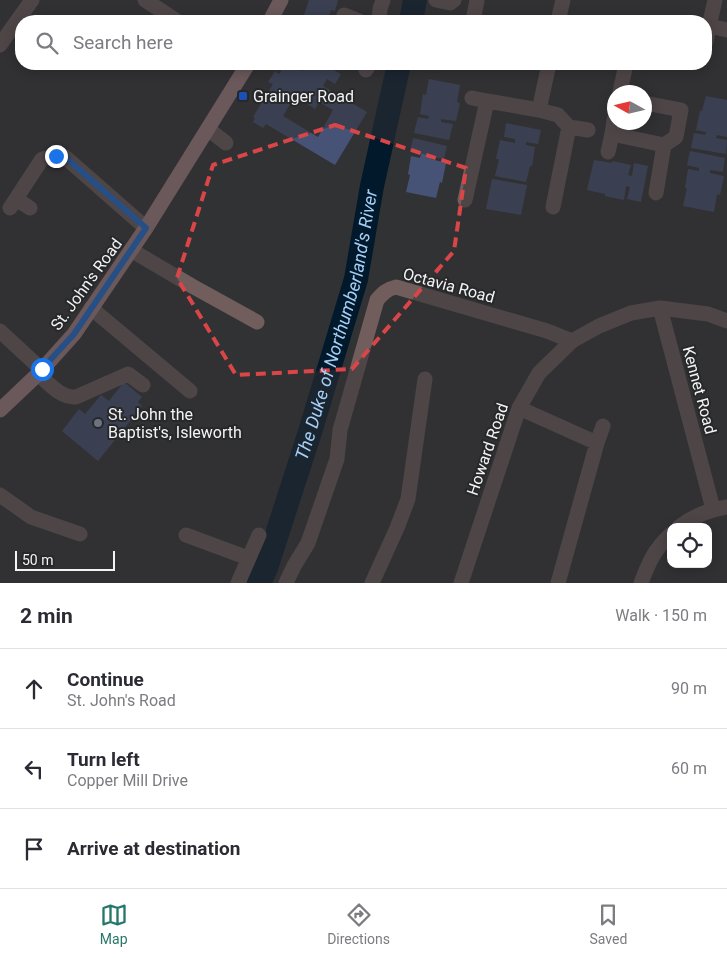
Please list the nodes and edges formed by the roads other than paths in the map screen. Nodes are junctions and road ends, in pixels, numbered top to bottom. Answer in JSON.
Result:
{"nodes":[{"id":1,"x":32,"y":0,"type":"edge"},
{"id":2,"x":146,"y":0,"type":"edge"},
{"id":3,"x":281,"y":0,"type":"edge"},
{"id":4,"x":383,"y":0,"type":"edge"},
{"id":5,"x":436,"y":0,"type":"edge"},
{"id":6,"x":454,"y":0,"type":"edge"},
{"id":7,"x":461,"y":0,"type":"edge"},
{"id":8,"x":563,"y":0,"type":"edge"},
{"id":9,"x":714,"y":0,"type":"edge"},
{"id":10,"x":477,"y":1,"type":"edge"},
{"id":11,"x":21,"y":15,"type":"edge"},
{"id":12,"x":168,"y":15,"type":"edge"},
{"id":13,"x":273,"y":15,"type":"edge"},
{"id":14,"x":380,"y":15,"type":"edge"},
{"id":15,"x":474,"y":15,"type":"edge"},
{"id":16,"x":559,"y":15,"type":"edge"},
{"id":17,"x":711,"y":15,"type":"edge"},
{"id":18,"x":15,"y":24,"type":"edge"},
{"id":19,"x":712,"y":27,"type":"edge"},
{"id":20,"x":727,"y":30,"type":"edge"},
{"id":21,"x":0,"y":45,"type":"edge"},
{"id":22,"x":241,"y":70,"type":"edge"},
{"id":23,"x":548,"y":70,"type":"edge"},
{"id":24,"x":625,"y":70,"type":"edge"},
{"id":25,"x":622,"y":85,"type":"edge"},
{"id":26,"x":472,"y":98,"type":"dead end"},
{"id":27,"x":487,"y":102,"type":"junction"},
{"id":28,"x":652,"y":104,"type":"edge"},
{"id":29,"x":538,"y":110,"type":"junction"},
{"id":30,"x":569,"y":126,"type":"junction"},
{"id":31,"x":208,"y":129,"type":"junction"},
{"id":32,"x":588,"y":130,"type":"dead end"},
{"id":33,"x":612,"y":130,"type":"edge"},
{"id":34,"x":622,"y":130,"type":"edge"},
{"id":35,"x":226,"y":143,"type":"dead end"},
{"id":36,"x":664,"y":145,"type":"junction"},
{"id":37,"x":608,"y":152,"type":"dead end"},
{"id":38,"x":656,"y":193,"type":"dead end"},
{"id":39,"x":465,"y":200,"type":"dead end"},
{"id":40,"x":553,"y":207,"type":"dead end"},
{"id":41,"x":30,"y":208,"type":"dead end"},
{"id":42,"x":146,"y":228,"type":"junction"},
{"id":43,"x":132,"y":250,"type":"junction"},
{"id":44,"x":91,"y":308,"type":"junction"},
{"id":45,"x":660,"y":308,"type":"junction"},
{"id":46,"x":727,"y":321,"type":"edge"},
{"id":47,"x":257,"y":322,"type":"dead end"},
{"id":48,"x":0,"y":331,"type":"edge"},
{"id":49,"x":572,"y":340,"type":"junction"},
{"id":50,"x":40,"y":371,"type":"junction"},
{"id":51,"x":425,"y":379,"type":"dead end"},
{"id":52,"x":144,"y":385,"type":"dead end"},
{"id":53,"x":190,"y":391,"type":"dead end"},
{"id":54,"x":519,"y":408,"type":"junction"},
{"id":55,"x":0,"y":410,"type":"edge"},
{"id":56,"x":603,"y":426,"type":"dead end"},
{"id":57,"x":597,"y":443,"type":"junction"},
{"id":58,"x":0,"y":495,"type":"edge"},
{"id":59,"x":720,"y":508,"type":"edge"},
{"id":60,"x":685,"y":523,"type":"edge"},
{"id":61,"x":80,"y":534,"type":"dead end"},
{"id":62,"x":186,"y":535,"type":"dead end"},
{"id":63,"x":259,"y":535,"type":"dead end"},
{"id":64,"x":667,"y":538,"type":"edge"},
{"id":65,"x":248,"y":558,"type":"junction"},
{"id":66,"x":238,"y":583,"type":"edge"},
{"id":67,"x":286,"y":583,"type":"edge"},
{"id":68,"x":372,"y":583,"type":"edge"},
{"id":69,"x":461,"y":583,"type":"edge"},
{"id":70,"x":558,"y":583,"type":"edge"},
{"id":71,"x":641,"y":583,"type":"edge"}],
"edges":[{"from":1,"to":11,"type":"street"},
{"from":2,"to":12,"type":"street"},
{"from":3,"to":13,"type":"main road"},
{"from":4,"to":14,"type":"street"},
{"from":5,"to":6,"type":"street"},
{"from":7,"to":10,"type":"street"},
{"from":8,"to":16,"type":"street"},
{"from":9,"to":17,"type":"street"},
{"from":10,"to":15,"type":"street"},
{"from":18,"to":21,"type":"street"},
{"from":19,"to":20,"type":"street"},
{"from":22,"to":31,"type":"main road","name":"St. John's Road"},
{"from":23,"to":29,"type":"street"},
{"from":24,"to":25,"type":"street"},
{"from":26,"to":27,"type":"street"},
{"from":27,"to":29,"type":"street"},
{"from":27,"to":39,"type":"street"},
{"from":28,"to":36,"type":"street"},
{"from":29,"to":30,"type":"street"},
{"from":30,"to":32,"type":"street"},
{"from":30,"to":40,"type":"street"},
{"from":31,"to":35,"type":"street"},
{"from":31,"to":42,"type":"main road","name":"St. John's Road"},
{"from":33,"to":37,"type":"street"},
{"from":34,"to":36,"type":"street"},
{"from":36,"to":38,"type":"street"},
{"from":41,"to":42,"type":"street"},
{"from":42,"to":43,"type":"main road","name":"St. John's Road"},
{"from":43,"to":44,"type":"main road","name":"St. John's Road"},
{"from":43,"to":47,"type":"street"},
{"from":44,"to":50,"type":"main road","name":"St. John's Road"},
{"from":44,"to":53,"type":"street"},
{"from":45,"to":46,"type":"street","name":"Howard Road"},
{"from":45,"to":49,"type":"street","name":"Howard Road"},
{"from":45,"to":59,"type":"street","name":"Kennet Road"},
{"from":48,"to":50,"type":"street"},
{"from":49,"to":54,"type":"street","name":"Howard Road"},
{"from":49,"to":67,"type":"street","name":"Octavia Road"},
{"from":50,"to":52,"type":"street"},
{"from":50,"to":55,"type":"main road","name":"St. John's Road"},
{"from":51,"to":68,"type":"street"},
{"from":54,"to":57,"type":"street"},
{"from":54,"to":69,"type":"street","name":"Howard Road"},
{"from":56,"to":57,"type":"street"},
{"from":57,"to":70,"type":"street"},
{"from":58,"to":61,"type":"street"},
{"from":59,"to":60,"type":"street"},
{"from":62,"to":65,"type":"street"},
{"from":63,"to":65,"type":"street"},
{"from":64,"to":71,"type":"street"},
{"from":65,"to":66,"type":"street"}]}
